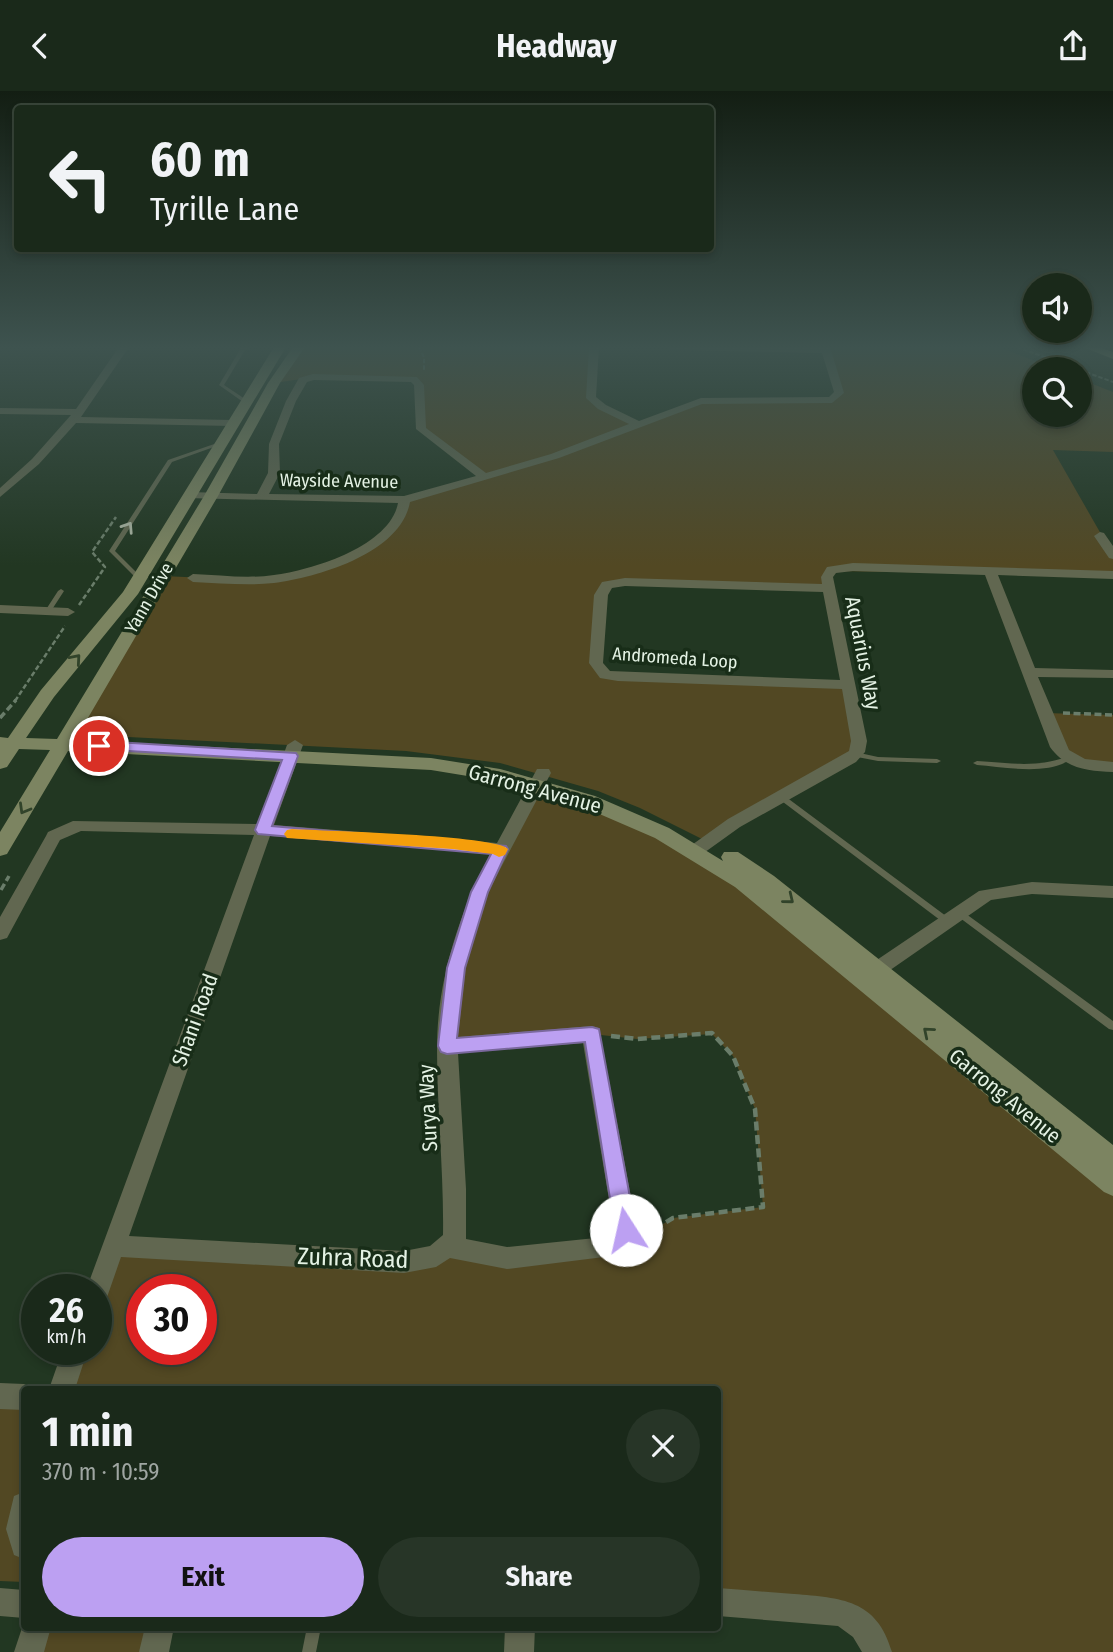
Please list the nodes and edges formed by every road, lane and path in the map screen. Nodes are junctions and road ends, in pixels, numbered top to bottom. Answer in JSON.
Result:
{"nodes":[{"id":1,"x":58,"y":420,"type":"edge"},
{"id":2,"x":72,"y":420,"type":"edge"},
{"id":3,"x":107,"y":420,"type":"edge"},
{"id":4,"x":235,"y":420,"type":"edge"},
{"id":5,"x":253,"y":420,"type":"edge"},
{"id":6,"x":285,"y":420,"type":"edge"},
{"id":7,"x":421,"y":420,"type":"edge"},
{"id":8,"x":628,"y":420,"type":"edge"},
{"id":9,"x":653,"y":420,"type":"edge"},
{"id":10,"x":0,"y":423,"type":"edge"},
{"id":11,"x":233,"y":423,"type":"junction"},
{"id":12,"x":639,"y":425,"type":"junction"},
{"id":13,"x":222,"y":443,"type":"junction"},
{"id":14,"x":486,"y":478,"type":"junction"},
{"id":15,"x":0,"y":494,"type":"edge"},
{"id":16,"x":190,"y":496,"type":"junction"},
{"id":17,"x":211,"y":496,"type":"junction"},
{"id":18,"x":261,"y":498,"type":"junction"},
{"id":19,"x":405,"y":501,"type":"junction"},
{"id":20,"x":116,"y":518,"type":"dead end"},
{"id":21,"x":1100,"y":536,"type":"dead end"},
{"id":22,"x":1113,"y":555,"type":"edge"},
{"id":23,"x":990,"y":571,"type":"junction"},
{"id":24,"x":1113,"y":575,"type":"edge"},
{"id":25,"x":192,"y":578,"type":"dead end"},
{"id":26,"x":140,"y":579,"type":"junction"},
{"id":27,"x":829,"y":588,"type":"junction"},
{"id":28,"x":61,"y":591,"type":"dead end"},
{"id":29,"x":0,"y":609,"type":"edge"},
{"id":30,"x":48,"y":611,"type":"junction"},
{"id":31,"x":70,"y":615,"type":"junction"},
{"id":32,"x":1028,"y":671,"type":"junction"},
{"id":33,"x":1113,"y":674,"type":"edge"},
{"id":34,"x":848,"y":685,"type":"junction"},
{"id":35,"x":1045,"y":713,"type":"junction"},
{"id":36,"x":1113,"y":715,"type":"edge"},
{"id":37,"x":0,"y":719,"type":"edge"},
{"id":38,"x":9,"y":737,"type":"edge"},
{"id":39,"x":65,"y":739,"type":"junction"},
{"id":40,"x":293,"y":750,"type":"junction"},
{"id":41,"x":855,"y":754,"type":"junction"},
{"id":42,"x":1067,"y":759,"type":"junction"},
{"id":43,"x":937,"y":761,"type":"dead end"},
{"id":44,"x":0,"y":763,"type":"edge"},
{"id":45,"x":977,"y":763,"type":"dead end"},
{"id":46,"x":1113,"y":767,"type":"edge"},
{"id":47,"x":539,"y":779,"type":"junction"},
{"id":48,"x":782,"y":797,"type":"junction"},
{"id":49,"x":263,"y":830,"type":"junction"},
{"id":50,"x":702,"y":847,"type":"junction"},
{"id":51,"x":0,"y":849,"type":"edge"},
{"id":52,"x":501,"y":849,"type":"junction"},
{"id":53,"x":9,"y":876,"type":"dead end"},
{"id":54,"x":0,"y":892,"type":"edge"},
{"id":55,"x":1113,"y":892,"type":"edge"},
{"id":56,"x":953,"y":917,"type":"junction"},
{"id":57,"x":0,"y":933,"type":"edge"},
{"id":58,"x":871,"y":974,"type":"junction"},
{"id":59,"x":1113,"y":1026,"type":"edge"},
{"id":60,"x":592,"y":1034,"type":"junction"},
{"id":61,"x":447,"y":1046,"type":"junction"},
{"id":62,"x":1104,"y":1155,"type":"edge"},
{"id":63,"x":1113,"y":1184,"type":"edge"},
{"id":64,"x":628,"y":1245,"type":"junction"},
{"id":65,"x":114,"y":1246,"type":"junction"},
{"id":66,"x":448,"y":1247,"type":"junction"},
{"id":67,"x":104,"y":1274,"type":"edge"},
{"id":68,"x":70,"y":1365,"type":"edge"},
{"id":69,"x":63,"y":1386,"type":"edge"},
{"id":70,"x":0,"y":1396,"type":"edge"},
{"id":71,"x":21,"y":1397,"type":"edge"},
{"id":72,"x":0,"y":1602,"type":"edge"},
{"id":73,"x":721,"y":1602,"type":"edge"},
{"id":74,"x":21,"y":1604,"type":"edge"},
{"id":75,"x":36,"y":1631,"type":"edge"},
{"id":76,"x":159,"y":1631,"type":"edge"},
{"id":77,"x":313,"y":1631,"type":"edge"},
{"id":78,"x":520,"y":1631,"type":"edge"},
{"id":79,"x":872,"y":1640,"type":"edge"},
{"id":80,"x":29,"y":1652,"type":"edge"},
{"id":81,"x":153,"y":1652,"type":"edge"},
{"id":82,"x":309,"y":1652,"type":"edge"},
{"id":83,"x":519,"y":1652,"type":"edge"}],
"edges":[{"from":1,"to":10,"type":"street"},
{"from":2,"to":15,"type":"street"},
{"from":3,"to":11,"type":"street"},
{"from":4,"to":11,"type":"street","name":"Yann Drive"},
{"from":5,"to":17,"type":"street","name":"Yann Drive"},
{"from":6,"to":18,"type":"street"},
{"from":7,"to":14,"type":"street"},
{"from":8,"to":12,"type":"street"},
{"from":9,"to":12,"type":"street","name":"Wayside Avenue"},
{"from":11,"to":13,"type":"street","name":"Yann Drive"},
{"from":12,"to":14,"type":"street","name":"Wayside Avenue"},
{"from":13,"to":16,"type":"street","name":"Yann Drive"},
{"from":26,"to":13,"type":"lane","one_way":true},
{"from":14,"to":19,"type":"street","name":"Wayside Avenue"},
{"from":16,"to":17,"type":"street","name":"Wayside Avenue"},
{"from":16,"to":26,"type":"street","name":"Yann Drive"},
{"from":17,"to":18,"type":"street","name":"Wayside Avenue"},
{"from":17,"to":39,"type":"street","name":"Yann Drive"},
{"from":18,"to":19,"type":"street","name":"Wayside Avenue"},
{"from":19,"to":25,"type":"street"},
{"from":20,"to":31,"type":"path"},
{"from":21,"to":22,"type":"street"},
{"from":23,"to":24,"type":"street","name":"Aquarius Way"},
{"from":23,"to":27,"type":"street","name":"Aquarius Way"},
{"from":23,"to":32,"type":"street"},
{"from":38,"to":26,"type":"street","name":"Yann Drive","one_way":true},
{"from":27,"to":34,"type":"street","name":"Aquarius Way"},
{"from":27,"to":34,"type":"street","name":"Andromeda Loop"},
{"from":28,"to":30,"type":"lane"},
{"from":29,"to":30,"type":"street"},
{"from":30,"to":31,"type":"street"},
{"from":31,"to":37,"type":"path"},
{"from":32,"to":33,"type":"street"},
{"from":32,"to":35,"type":"street"},
{"from":34,"to":41,"type":"street","name":"Aquarius Way"},
{"from":35,"to":36,"type":"path"},
{"from":35,"to":42,"type":"street"},
{"from":38,"to":39,"type":"street","name":"Garrong Avenue"},
{"from":38,"to":44,"type":"street","name":"Yann Drive"},
{"from":39,"to":40,"type":"street","name":"Garrong Avenue"},
{"from":39,"to":51,"type":"street","name":"Yann Drive","one_way":true},
{"from":40,"to":47,"type":"street","name":"Garrong Avenue"},
{"from":40,"to":49,"type":"street","name":"Shani Road"},
{"from":41,"to":43,"type":"lane"},
{"from":41,"to":48,"type":"street"},
{"from":42,"to":45,"type":"lane"},
{"from":42,"to":46,"type":"street"},
{"from":47,"to":50,"type":"street","name":"Garrong Avenue"},
{"from":47,"to":52,"type":"street","name":"Surya Way"},
{"from":48,"to":50,"type":"street"},
{"from":48,"to":56,"type":"lane"},
{"from":49,"to":52,"type":"street"},
{"from":49,"to":57,"type":"street"},
{"from":49,"to":65,"type":"street","name":"Shani Road"},
{"from":50,"to":58,"type":"street","name":"Garrong Avenue"},
{"from":52,"to":61,"type":"street","name":"Surya Way"},
{"from":53,"to":54,"type":"path"},
{"from":55,"to":56,"type":"street"},
{"from":56,"to":58,"type":"street"},
{"from":56,"to":59,"type":"lane"},
{"from":58,"to":62,"type":"street","name":"Garrong Avenue"},
{"from":60,"to":61,"type":"street"},
{"from":60,"to":64,"type":"street"},
{"from":60,"to":64,"type":"path"},
{"from":61,"to":66,"type":"street","name":"Surya Way"},
{"from":62,"to":63,"type":"street","name":"Garrong Avenue"},
{"from":64,"to":66,"type":"street"},
{"from":65,"to":66,"type":"street","name":"Zuhra Road"},
{"from":65,"to":67,"type":"street","name":"Shani Road"},
{"from":68,"to":69,"type":"street"},
{"from":70,"to":71,"type":"street"},
{"from":72,"to":74,"type":"street"},
{"from":73,"to":79,"type":"street"},
{"from":75,"to":80,"type":"street"},
{"from":76,"to":81,"type":"street"},
{"from":77,"to":82,"type":"lane"},
{"from":78,"to":83,"type":"street"}]}
